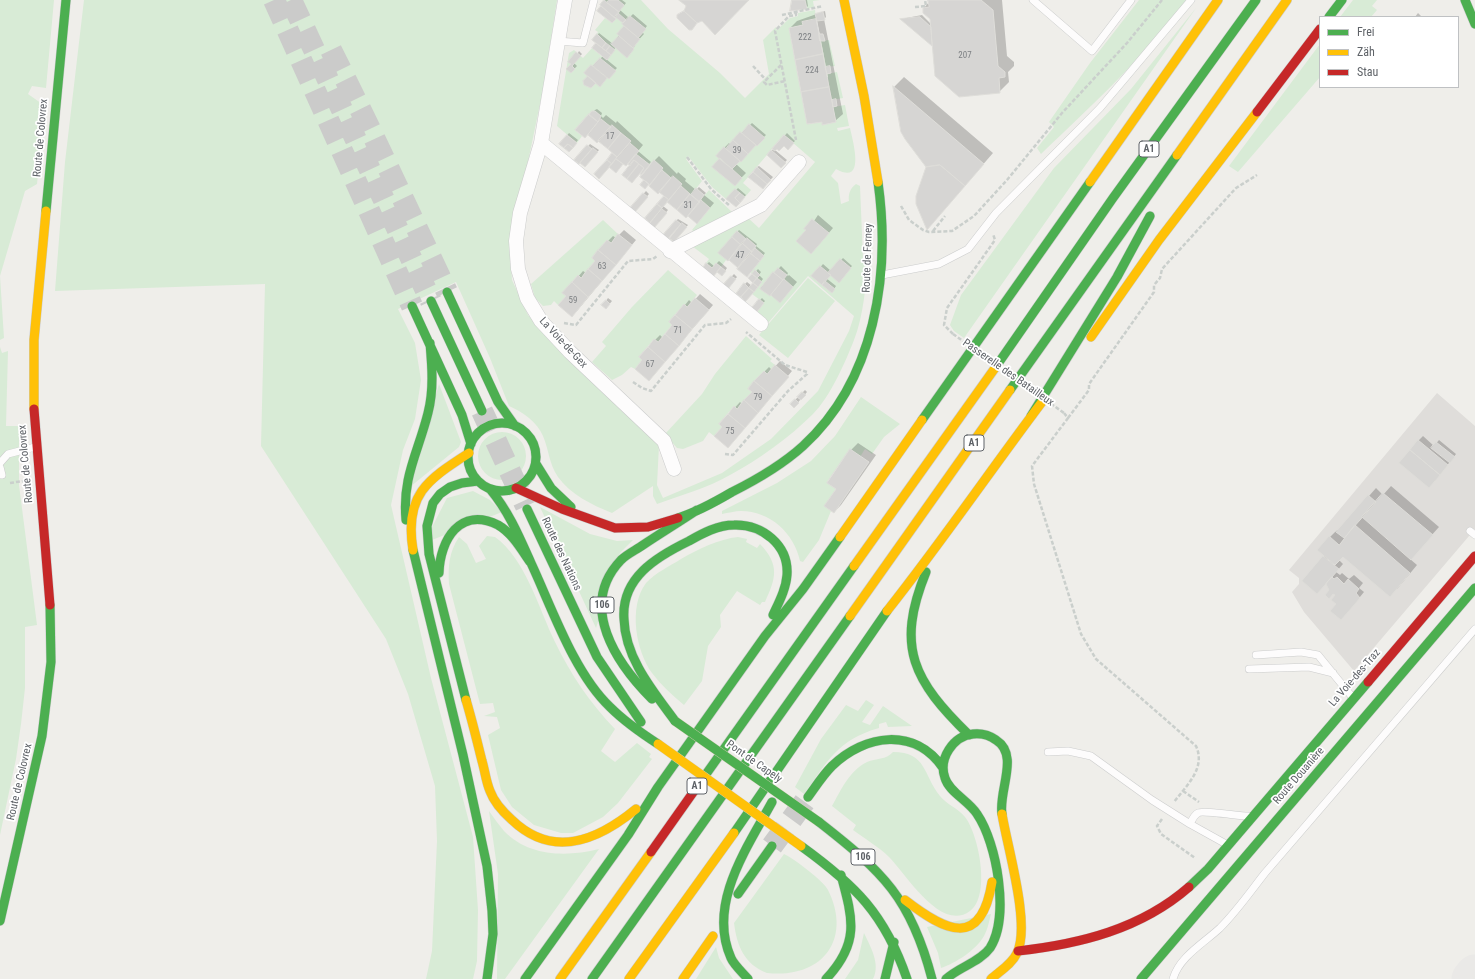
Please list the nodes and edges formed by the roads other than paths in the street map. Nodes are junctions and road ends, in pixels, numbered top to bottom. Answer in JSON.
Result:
{"nodes":[{"id":1,"x":66,"y":0,"type":"edge"},
{"id":2,"x":565,"y":0,"type":"edge"},
{"id":3,"x":594,"y":0,"type":"edge"},
{"id":4,"x":844,"y":0,"type":"edge"},
{"id":5,"x":1033,"y":0,"type":"edge"},
{"id":6,"x":1131,"y":0,"type":"edge"},
{"id":7,"x":1191,"y":0,"type":"edge"},
{"id":8,"x":1256,"y":0,"type":"edge"},
{"id":9,"x":1287,"y":0,"type":"edge"},
{"id":10,"x":1342,"y":0,"type":"edge"},
{"id":11,"x":1465,"y":0,"type":"edge"},
{"id":12,"x":1215,"y":3,"type":"edge"},
{"id":13,"x":1330,"y":16,"type":"edge"},
{"id":14,"x":1475,"y":24,"type":"edge"},
{"id":15,"x":1319,"y":30,"type":"edge"},
{"id":16,"x":558,"y":41,"type":"junction"},
{"id":17,"x":1208,"y":112,"type":"junction"},
{"id":18,"x":542,"y":143,"type":"junction"},
{"id":19,"x":799,"y":162,"type":"dead end"},
{"id":20,"x":1165,"y":188,"type":"dead end"},
{"id":21,"x":1154,"y":209,"type":"dead end"},
{"id":22,"x":666,"y":256,"type":"junction"},
{"id":23,"x":882,"y":275,"type":"junction"},
{"id":24,"x":447,"y":292,"type":"tunnel mouth"},
{"id":25,"x":431,"y":301,"type":"tunnel mouth"},
{"id":26,"x":412,"y":306,"type":"tunnel mouth"},
{"id":27,"x":761,"y":324,"type":"dead end"},
{"id":28,"x":430,"y":343,"type":"junction"},
{"id":29,"x":482,"y":411,"type":"tunnel mouth"},
{"id":30,"x":1031,"y":416,"type":"junction"},
{"id":31,"x":515,"y":426,"type":"junction"},
{"id":32,"x":36,"y":447,"type":"junction"},
{"id":33,"x":470,"y":449,"type":"junction"},
{"id":34,"x":0,"y":463,"type":"edge"},
{"id":35,"x":536,"y":464,"type":"junction"},
{"id":36,"x":0,"y":467,"type":"edge"},
{"id":37,"x":674,"y":469,"type":"dead end"},
{"id":38,"x":2,"y":475,"type":"dead end"},
{"id":39,"x":478,"y":481,"type":"junction"},
{"id":40,"x":516,"y":488,"type":"junction"},
{"id":41,"x":490,"y":489,"type":"junction"},
{"id":42,"x":528,"y":509,"type":"tunnel mouth"},
{"id":43,"x":697,"y":510,"type":"junction"},
{"id":44,"x":582,"y":516,"type":"junction"},
{"id":45,"x":412,"y":540,"type":"junction"},
{"id":46,"x":942,"y":541,"type":"junction"},
{"id":47,"x":1475,"y":556,"type":"edge"},
{"id":48,"x":530,"y":562,"type":"junction"},
{"id":49,"x":1475,"y":588,"type":"edge"},
{"id":50,"x":441,"y":594,"type":"junction"},
{"id":51,"x":1475,"y":629,"type":"edge"},
{"id":52,"x":765,"y":636,"type":"junction"},
{"id":53,"x":1256,"y":655,"type":"dead end"},
{"id":54,"x":1249,"y":669,"type":"dead end"},
{"id":55,"x":608,"y":672,"type":"junction"},
{"id":56,"x":1332,"y":673,"type":"junction"},
{"id":57,"x":833,"y":688,"type":"junction"},
{"id":58,"x":1354,"y":698,"type":"junction"},
{"id":59,"x":675,"y":721,"type":"junction"},
{"id":60,"x":969,"y":735,"type":"junction"},
{"id":61,"x":658,"y":744,"type":"junction"},
{"id":62,"x":1048,"y":752,"type":"dead end"},
{"id":63,"x":943,"y":768,"type":"junction"},
{"id":64,"x":789,"y":770,"type":"dead end"},
{"id":65,"x":1005,"y":782,"type":"junction"},
{"id":66,"x":782,"y":783,"type":"dead end"},
{"id":67,"x":658,"y":787,"type":"junction"},
{"id":68,"x":996,"y":791,"type":"dead end"},
{"id":69,"x":808,"y":797,"type":"tunnel mouth"},
{"id":70,"x":961,"y":797,"type":"junction"},
{"id":71,"x":977,"y":798,"type":"dead end"},
{"id":72,"x":1252,"y":816,"type":"junction"},
{"id":73,"x":1190,"y":824,"type":"junction"},
{"id":74,"x":1227,"y":845,"type":"junction"},
{"id":75,"x":772,"y":846,"type":"tunnel mouth"},
{"id":76,"x":992,"y":855,"type":"junction"},
{"id":77,"x":0,"y":875,"type":"edge"},
{"id":78,"x":840,"y":875,"type":"junction"},
{"id":79,"x":10,"y":877,"type":"junction"},
{"id":80,"x":738,"y":894,"type":"dead end"},
{"id":81,"x":901,"y":898,"type":"junction"},
{"id":82,"x":676,"y":913,"type":"junction"},
{"id":83,"x":0,"y":921,"type":"edge"},
{"id":84,"x":1020,"y":929,"type":"junction"},
{"id":85,"x":713,"y":936,"type":"dead end"},
{"id":86,"x":894,"y":942,"type":"junction"},
{"id":87,"x":1049,"y":948,"type":"junction"},
{"id":88,"x":1018,"y":951,"type":"junction"},
{"id":89,"x":487,"y":979,"type":"edge"},
{"id":90,"x":525,"y":979,"type":"edge"},
{"id":91,"x":560,"y":979,"type":"edge"},
{"id":92,"x":592,"y":979,"type":"edge"},
{"id":93,"x":629,"y":979,"type":"edge"},
{"id":94,"x":640,"y":979,"type":"edge"},
{"id":95,"x":683,"y":979,"type":"edge"},
{"id":96,"x":748,"y":979,"type":"edge"},
{"id":97,"x":826,"y":979,"type":"edge"},
{"id":98,"x":885,"y":979,"type":"edge"},
{"id":99,"x":907,"y":979,"type":"edge"},
{"id":100,"x":932,"y":979,"type":"edge"},
{"id":101,"x":946,"y":979,"type":"edge"},
{"id":102,"x":991,"y":979,"type":"edge"},
{"id":103,"x":1141,"y":979,"type":"edge"},
{"id":104,"x":1173,"y":979,"type":"edge"}],
"edges":[{"from":1,"to":32,"type":"main road","name":"Route de Colovrex"},
{"from":2,"to":16,"type":"street","name":"La Voie-de-Gex"},
{"from":3,"to":16,"type":"lane"},
{"from":4,"to":23,"type":"main road","name":"Route de Ferney","number":"106"},
{"from":5,"to":6,"type":"lane"},
{"from":7,"to":23,"type":"lane"},
{"from":8,"to":91,"type":"main road","number":"A1"},
{"from":9,"to":17,"type":"main road","number":"A1"},
{"from":10,"to":13,"type":"main road"},
{"from":11,"to":14,"type":"main road"},
{"from":12,"to":52,"type":"main road"},
{"from":15,"to":30,"type":"main road"},
{"from":16,"to":18,"type":"street","name":"La Voie-de-Gex"},
{"from":17,"to":20,"type":"main road"},
{"from":17,"to":92,"type":"main road","number":"A1"},
{"from":18,"to":22,"type":"street"},
{"from":18,"to":37,"type":"street","name":"La Voie-de-Gex"},
{"from":19,"to":22,"type":"street"},
{"from":21,"to":30,"type":"main road"},
{"from":22,"to":27,"type":"street"},
{"from":23,"to":43,"type":"main road","name":"Route de Ferney","number":"106"},
{"from":24,"to":31,"type":"main road"},
{"from":25,"to":29,"type":"main road"},
{"from":26,"to":28,"type":"main road"},
{"from":28,"to":33,"type":"main road"},
{"from":28,"to":45,"type":"main road"},
{"from":30,"to":46,"type":"main road"},
{"from":31,"to":33,"type":"main road"},
{"from":31,"to":35,"type":"main road","number":"106"},
{"from":32,"to":34,"type":"lane"},
{"from":32,"to":79,"type":"main road","name":"Route de Colovrex"},
{"from":33,"to":39,"type":"main road"},
{"from":33,"to":45,"type":"main road"},
{"from":35,"to":40,"type":"main road"},
{"from":35,"to":44,"type":"main road","name":"Route de Ferney","number":"106"},
{"from":36,"to":38,"type":"lane"},
{"from":39,"to":41,"type":"main road","number":"106"},
{"from":39,"to":50,"type":"main road"},
{"from":40,"to":41,"type":"main road","number":"106"},
{"from":40,"to":44,"type":"main road","name":"Route de Ferney","number":"106"},
{"from":41,"to":48,"type":"main road","number":"106"},
{"from":42,"to":55,"type":"main road","name":"Route des Nations"},
{"from":43,"to":44,"type":"main road","name":"Route de Ferney","number":"106"},
{"from":43,"to":59,"type":"main road","number":"106"},
{"from":45,"to":89,"type":"main road"},
{"from":46,"to":57,"type":"main road"},
{"from":46,"to":60,"type":"main road"},
{"from":47,"to":58,"type":"main road","name":"La Voie-des-Traz"},
{"from":48,"to":50,"type":"main road"},
{"from":48,"to":61,"type":"main road","number":"106"},
{"from":49,"to":103,"type":"main road","name":"Route Douanière"},
{"from":50,"to":67,"type":"main road"},
{"from":51,"to":104,"type":"lane"},
{"from":52,"to":59,"type":"main road"},
{"from":52,"to":67,"type":"main road"},
{"from":53,"to":56,"type":"lane"},
{"from":54,"to":56,"type":"lane"},
{"from":55,"to":59,"type":"main road","name":"Route des Nations"},
{"from":55,"to":61,"type":"main road","name":"Route des Nations"},
{"from":56,"to":58,"type":"lane"},
{"from":57,"to":64,"type":"main road"},
{"from":57,"to":82,"type":"main road"},
{"from":58,"to":72,"type":"main road","name":"La Voie-des-Traz"},
{"from":59,"to":81,"type":"main road","name":"Pont de Capely","number":"106","bridge":true},
{"from":60,"to":63,"type":"main road"},
{"from":60,"to":65,"type":"main road"},
{"from":61,"to":78,"type":"main road","number":"106","bridge":true},
{"from":62,"to":73,"type":"lane"},
{"from":63,"to":69,"type":"main road"},
{"from":63,"to":70,"type":"main road"},
{"from":65,"to":68,"type":"main road"},
{"from":65,"to":84,"type":"main road"},
{"from":66,"to":96,"type":"main road"},
{"from":67,"to":90,"type":"main road"},
{"from":70,"to":71,"type":"main road"},
{"from":70,"to":76,"type":"main road"},
{"from":72,"to":73,"type":"lane"},
{"from":72,"to":74,"type":"main road","name":"La Voie-des-Traz"},
{"from":73,"to":74,"type":"lane"},
{"from":74,"to":87,"type":"main road","name":"La Voie-des-Traz"},
{"from":75,"to":80,"type":"main road"},
{"from":76,"to":81,"type":"main road"},
{"from":76,"to":101,"type":"main road"},
{"from":77,"to":79,"type":"lane"},
{"from":78,"to":86,"type":"main road","number":"106"},
{"from":78,"to":97,"type":"main road"},
{"from":79,"to":83,"type":"main road","name":"Route de Colovrex"},
{"from":81,"to":100,"type":"main road","number":"106"},
{"from":82,"to":93,"type":"main road"},
{"from":82,"to":94,"type":"main road"},
{"from":84,"to":87,"type":"main road"},
{"from":84,"to":88,"type":"main road"},
{"from":85,"to":95,"type":"main road"},
{"from":86,"to":98,"type":"main road"},
{"from":86,"to":99,"type":"main road","number":"106"},
{"from":87,"to":88,"type":"main road","name":"La Voie-des-Traz"},
{"from":88,"to":102,"type":"main road"}]}
